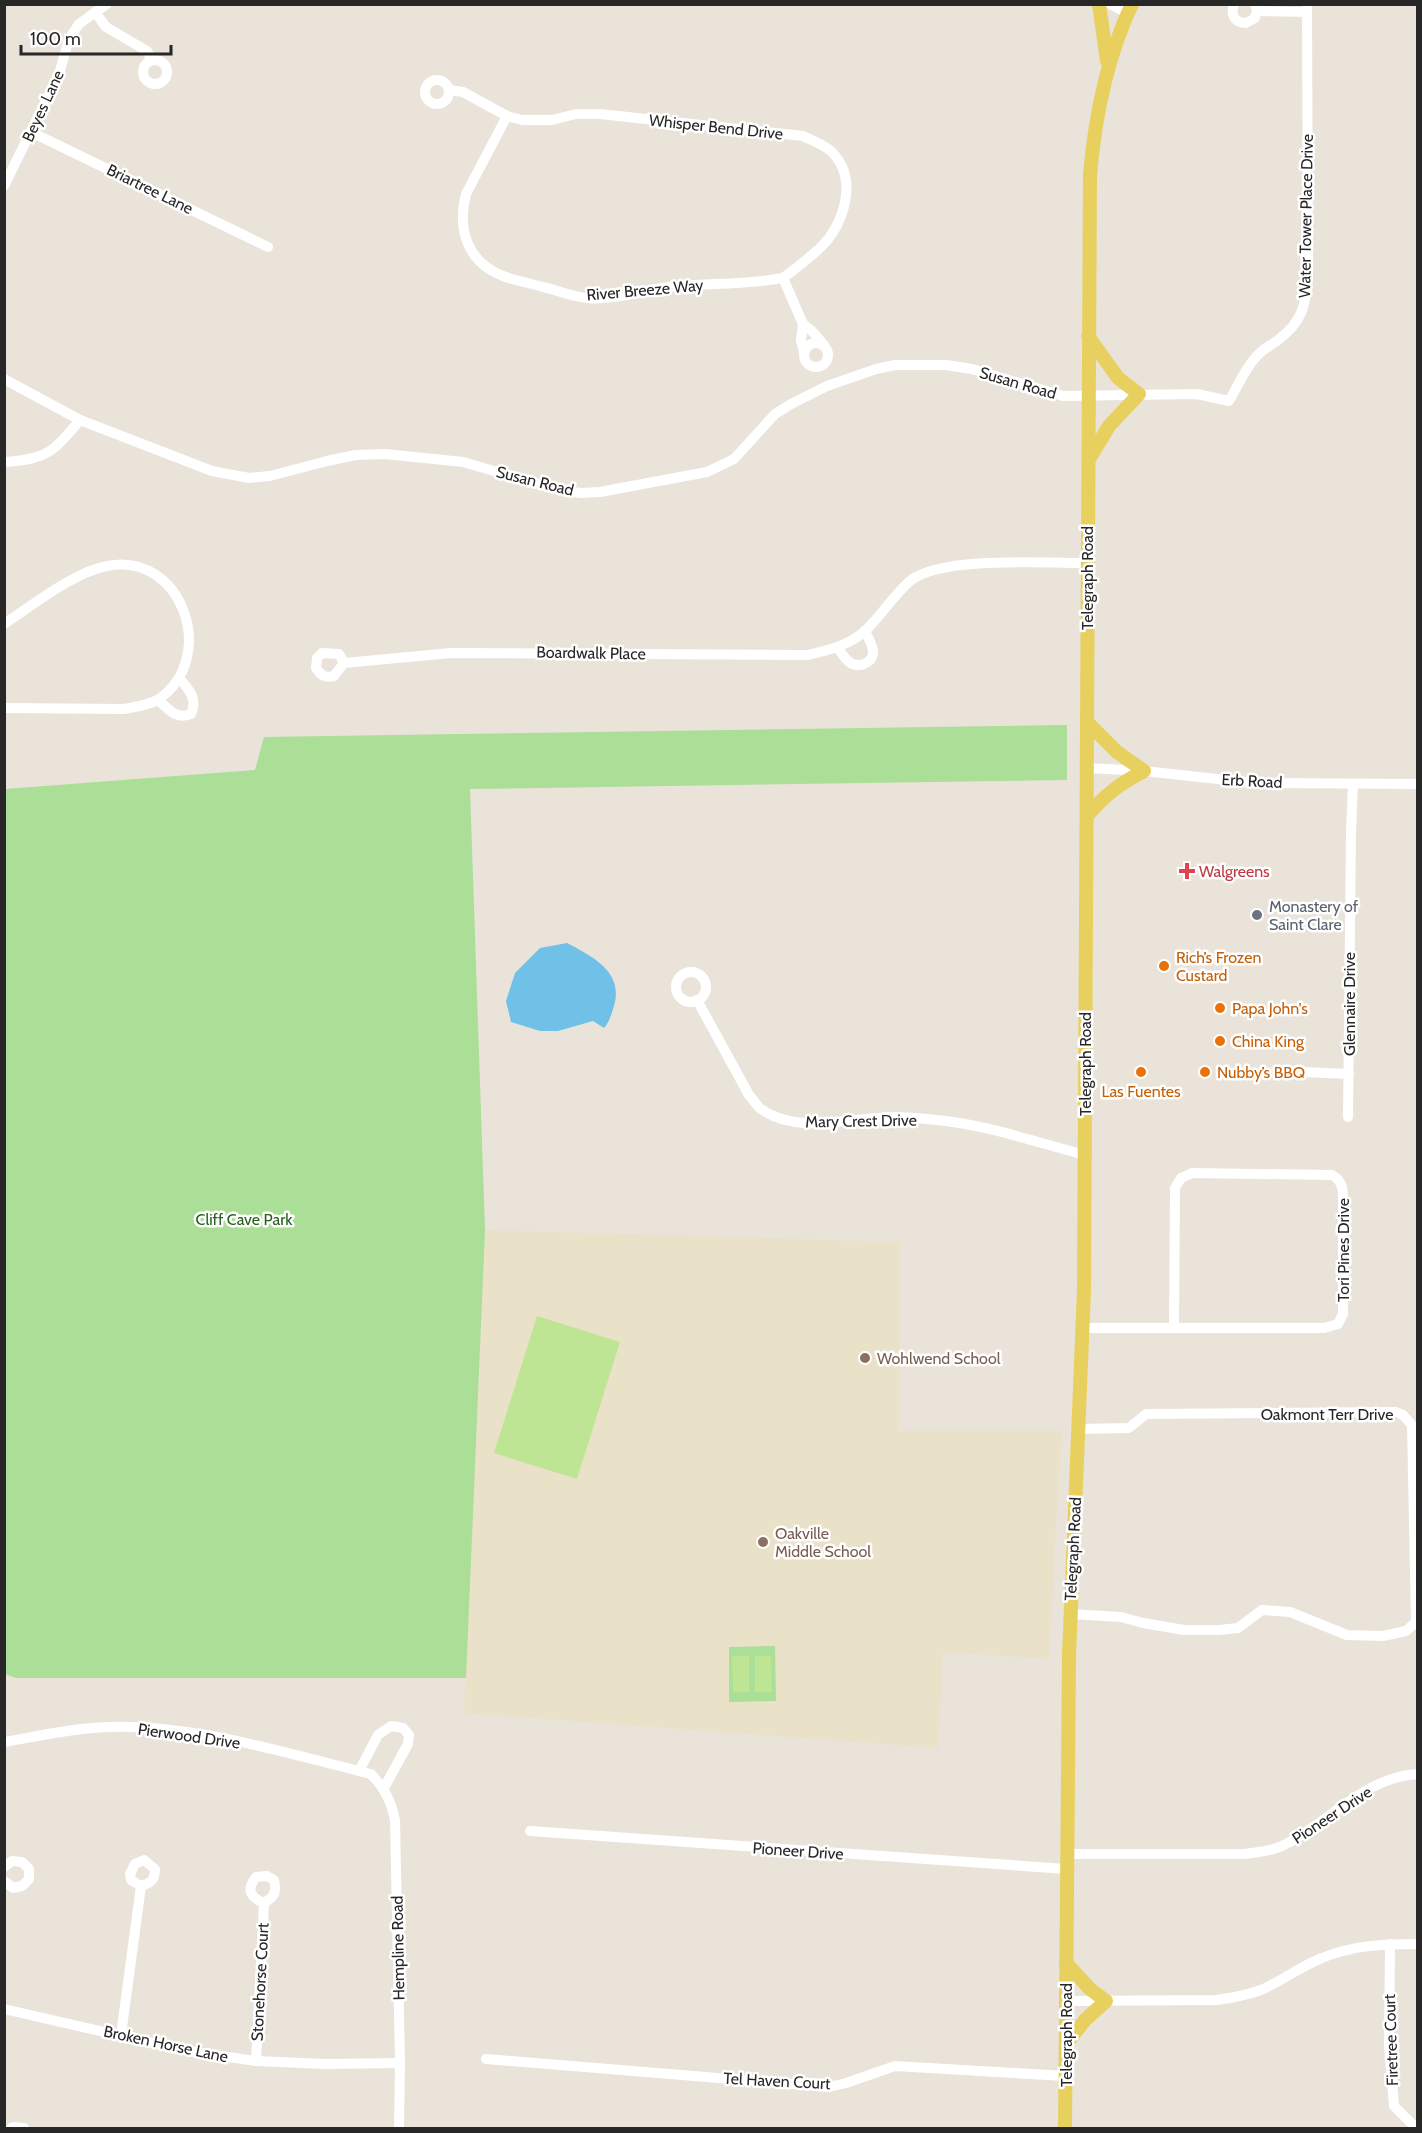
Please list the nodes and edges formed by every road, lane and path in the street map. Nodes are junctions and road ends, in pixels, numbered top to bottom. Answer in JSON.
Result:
{"nodes":[{"id":1,"x":107,"y":4,"type":"edge"},
{"id":2,"x":1099,"y":4,"type":"edge"},
{"id":3,"x":1110,"y":4,"type":"edge"},
{"id":4,"x":1234,"y":4,"type":"edge"},
{"id":5,"x":1256,"y":8,"type":"edge"},
{"id":6,"x":1307,"y":8,"type":"edge"},
{"id":7,"x":1130,"y":9,"type":"edge"},
{"id":8,"x":95,"y":12,"type":"junction"},
{"id":9,"x":152,"y":60,"type":"dead end"},
{"id":10,"x":1108,"y":66,"type":"junction"},
{"id":11,"x":449,"y":90,"type":"dead end"},
{"id":12,"x":507,"y":116,"type":"junction"},
{"id":13,"x":31,"y":132,"type":"junction"},
{"id":14,"x":4,"y":186,"type":"edge"},
{"id":15,"x":268,"y":247,"type":"dead end"},
{"id":16,"x":783,"y":278,"type":"junction"},
{"id":17,"x":803,"y":324,"type":"junction"},
{"id":18,"x":1088,"y":336,"type":"junction"},
{"id":19,"x":824,"y":345,"type":"junction"},
{"id":20,"x":804,"y":351,"type":"junction"},
{"id":21,"x":820,"y":367,"type":"junction"},
{"id":22,"x":4,"y":379,"type":"edge"},
{"id":23,"x":827,"y":386,"type":"junction"},
{"id":24,"x":1088,"y":394,"type":"junction"},
{"id":25,"x":1139,"y":394,"type":"junction"},
{"id":26,"x":80,"y":420,"type":"junction"},
{"id":27,"x":1088,"y":460,"type":"junction"},
{"id":28,"x":4,"y":462,"type":"edge"},
{"id":29,"x":1087,"y":563,"type":"junction"},
{"id":30,"x":4,"y":624,"type":"edge"},
{"id":31,"x":865,"y":631,"type":"junction"},
{"id":32,"x":838,"y":648,"type":"junction"},
{"id":33,"x":344,"y":663,"type":"dead end"},
{"id":34,"x":179,"y":678,"type":"junction"},
{"id":35,"x":158,"y":700,"type":"junction"},
{"id":36,"x":4,"y":708,"type":"edge"},
{"id":37,"x":1087,"y":722,"type":"junction"},
{"id":38,"x":1087,"y":768,"type":"junction"},
{"id":39,"x":1144,"y":771,"type":"junction"},
{"id":40,"x":1353,"y":784,"type":"junction"},
{"id":41,"x":1418,"y":784,"type":"edge"},
{"id":42,"x":1087,"y":816,"type":"junction"},
{"id":43,"x":698,"y":1000,"type":"dead end"},
{"id":44,"x":1281,"y":1071,"type":"dead end"},
{"id":45,"x":1349,"y":1074,"type":"junction"},
{"id":46,"x":1348,"y":1117,"type":"dead end"},
{"id":47,"x":1085,"y":1155,"type":"junction"},
{"id":48,"x":1083,"y":1328,"type":"junction"},
{"id":49,"x":1174,"y":1328,"type":"junction"},
{"id":50,"x":1079,"y":1429,"type":"junction"},
{"id":51,"x":1070,"y":1614,"type":"junction"},
{"id":52,"x":4,"y":1742,"type":"edge"},
{"id":53,"x":359,"y":1771,"type":"junction"},
{"id":54,"x":371,"y":1774,"type":"joint"},
{"id":55,"x":1418,"y":1774,"type":"edge"},
{"id":56,"x":384,"y":1788,"type":"junction"},
{"id":57,"x":530,"y":1831,"type":"dead end"},
{"id":58,"x":1066,"y":1854,"type":"junction"},
{"id":59,"x":4,"y":1868,"type":"edge"},
{"id":60,"x":1066,"y":1869,"type":"junction"},
{"id":61,"x":4,"y":1881,"type":"edge"},
{"id":62,"x":141,"y":1886,"type":"dead end"},
{"id":63,"x":264,"y":1903,"type":"dead end"},
{"id":64,"x":1390,"y":1944,"type":"junction"},
{"id":65,"x":1418,"y":1944,"type":"edge"},
{"id":66,"x":1066,"y":1963,"type":"junction"},
{"id":67,"x":1066,"y":2001,"type":"junction"},
{"id":68,"x":1106,"y":2001,"type":"junction"},
{"id":69,"x":4,"y":2009,"type":"edge"},
{"id":70,"x":121,"y":2035,"type":"junction"},
{"id":71,"x":1066,"y":2044,"type":"junction"},
{"id":72,"x":486,"y":2060,"type":"dead end"},
{"id":73,"x":256,"y":2061,"type":"junction"},
{"id":74,"x":400,"y":2063,"type":"junction"},
{"id":75,"x":1065,"y":2076,"type":"junction"},
{"id":76,"x":11,"y":2128,"type":"edge"},
{"id":77,"x":24,"y":2128,"type":"edge"},
{"id":78,"x":399,"y":2128,"type":"edge"},
{"id":79,"x":1065,"y":2128,"type":"edge"},
{"id":80,"x":1416,"y":2128,"type":"edge"}],
"edges":[{"from":1,"to":8,"type":"street","name":"Beyes Lane"},
{"from":2,"to":10,"type":"main road"},
{"from":3,"to":7,"type":"street"},
{"from":4,"to":5,"type":"street"},
{"from":5,"to":6,"type":"street"},
{"from":6,"to":25,"type":"street","name":"Water Tower Place Drive"},
{"from":7,"to":10,"type":"main road","name":"Telegraph Road"},
{"from":8,"to":9,"type":"street"},
{"from":8,"to":13,"type":"street","name":"Beyes Lane"},
{"from":10,"to":18,"type":"main road","name":"Telegraph Road"},
{"from":11,"to":12,"type":"street","name":"Whisper Bend Drive"},
{"from":12,"to":16,"type":"street","name":"River Breeze Way"},
{"from":12,"to":16,"type":"street","name":"Whisper Bend Drive"},
{"from":13,"to":14,"type":"street","name":"Beyes Lane"},
{"from":13,"to":15,"type":"street","name":"Briartree Lane"},
{"from":16,"to":17,"type":"street"},
{"from":17,"to":19,"type":"street"},
{"from":17,"to":20,"type":"street"},
{"from":18,"to":24,"type":"main road","name":"Telegraph Road"},
{"from":18,"to":25,"type":"main road"},
{"from":19,"to":20,"type":"street"},
{"from":19,"to":21,"type":"street"},
{"from":20,"to":21,"type":"street"},
{"from":21,"to":23,"type":"street"},
{"from":22,"to":26,"type":"street","name":"Susan Road"},
{"from":23,"to":24,"type":"street","name":"Susan Road"},
{"from":23,"to":26,"type":"street","name":"Susan Road"},
{"from":24,"to":25,"type":"street","name":"Water Tower Place Drive"},
{"from":24,"to":27,"type":"main road","name":"Telegraph Road"},
{"from":25,"to":27,"type":"main road"},
{"from":26,"to":28,"type":"street"},
{"from":27,"to":29,"type":"main road","name":"Telegraph Road"},
{"from":29,"to":31,"type":"street","name":"Boardwalk Place"},
{"from":29,"to":37,"type":"main road","name":"Telegraph Road"},
{"from":30,"to":34,"type":"street"},
{"from":31,"to":32,"type":"street","name":"Boardwalk Place"},
{"from":31,"to":32,"type":"street"},
{"from":32,"to":33,"type":"street","name":"Boardwalk Place"},
{"from":34,"to":35,"type":"street"},
{"from":34,"to":35,"type":"street"},
{"from":35,"to":36,"type":"street"},
{"from":37,"to":38,"type":"main road","name":"Telegraph Road"},
{"from":37,"to":39,"type":"main road"},
{"from":38,"to":39,"type":"street","name":"Erb Road"},
{"from":38,"to":42,"type":"main road","name":"Telegraph Road"},
{"from":39,"to":40,"type":"street","name":"Erb Road"},
{"from":39,"to":42,"type":"main road"},
{"from":40,"to":41,"type":"street","name":"Erb Road"},
{"from":40,"to":45,"type":"street","name":"Glennaire Drive"},
{"from":42,"to":47,"type":"main road","name":"Telegraph Road"},
{"from":43,"to":47,"type":"street","name":"Mary Crest Drive"},
{"from":44,"to":45,"type":"street"},
{"from":45,"to":46,"type":"street","name":"Glennaire Drive"},
{"from":47,"to":48,"type":"main road","name":"Telegraph Road"},
{"from":48,"to":49,"type":"street","name":"Tori Pines Drive"},
{"from":48,"to":50,"type":"main road","name":"Telegraph Road"},
{"from":49,"to":49,"type":"street","name":"Tori Pines Drive"},
{"from":50,"to":51,"type":"main road","name":"Telegraph Road"},
{"from":50,"to":51,"type":"street","name":"Oakmont Terr Drive"},
{"from":51,"to":58,"type":"main road","name":"Telegraph Road"},
{"from":52,"to":53,"type":"street","name":"Pierwood Drive"},
{"from":53,"to":54,"type":"street","name":"Pierwood Drive"},
{"from":53,"to":56,"type":"street"},
{"from":54,"to":56,"type":"street","name":"Hempline Road"},
{"from":55,"to":58,"type":"street","name":"Pioneer Drive"},
{"from":56,"to":74,"type":"street","name":"Hempline Road"},
{"from":57,"to":60,"type":"street","name":"Pioneer Drive"},
{"from":58,"to":60,"type":"main road","name":"Telegraph Road"},
{"from":59,"to":61,"type":"street"},
{"from":60,"to":66,"type":"main road","name":"Telegraph Road"},
{"from":62,"to":70,"type":"street"},
{"from":63,"to":73,"type":"street","name":"Stonehorse Court"},
{"from":64,"to":65,"type":"street"},
{"from":64,"to":68,"type":"street"},
{"from":64,"to":80,"type":"street","name":"Firetree Court"},
{"from":66,"to":67,"type":"main road","name":"Telegraph Road"},
{"from":66,"to":68,"type":"main road"},
{"from":67,"to":68,"type":"street"},
{"from":67,"to":71,"type":"main road","name":"Telegraph Road"},
{"from":68,"to":71,"type":"main road"},
{"from":69,"to":70,"type":"street","name":"Broken Horse Lane"},
{"from":70,"to":73,"type":"street","name":"Broken Horse Lane"},
{"from":71,"to":75,"type":"main road","name":"Telegraph Road"},
{"from":72,"to":75,"type":"street","name":"Tel Haven Court"},
{"from":73,"to":74,"type":"street","name":"Broken Horse Lane"},
{"from":74,"to":78,"type":"street","name":"Hempline Road"},
{"from":75,"to":79,"type":"main road","name":"Telegraph Road"},
{"from":76,"to":77,"type":"street"}]}
